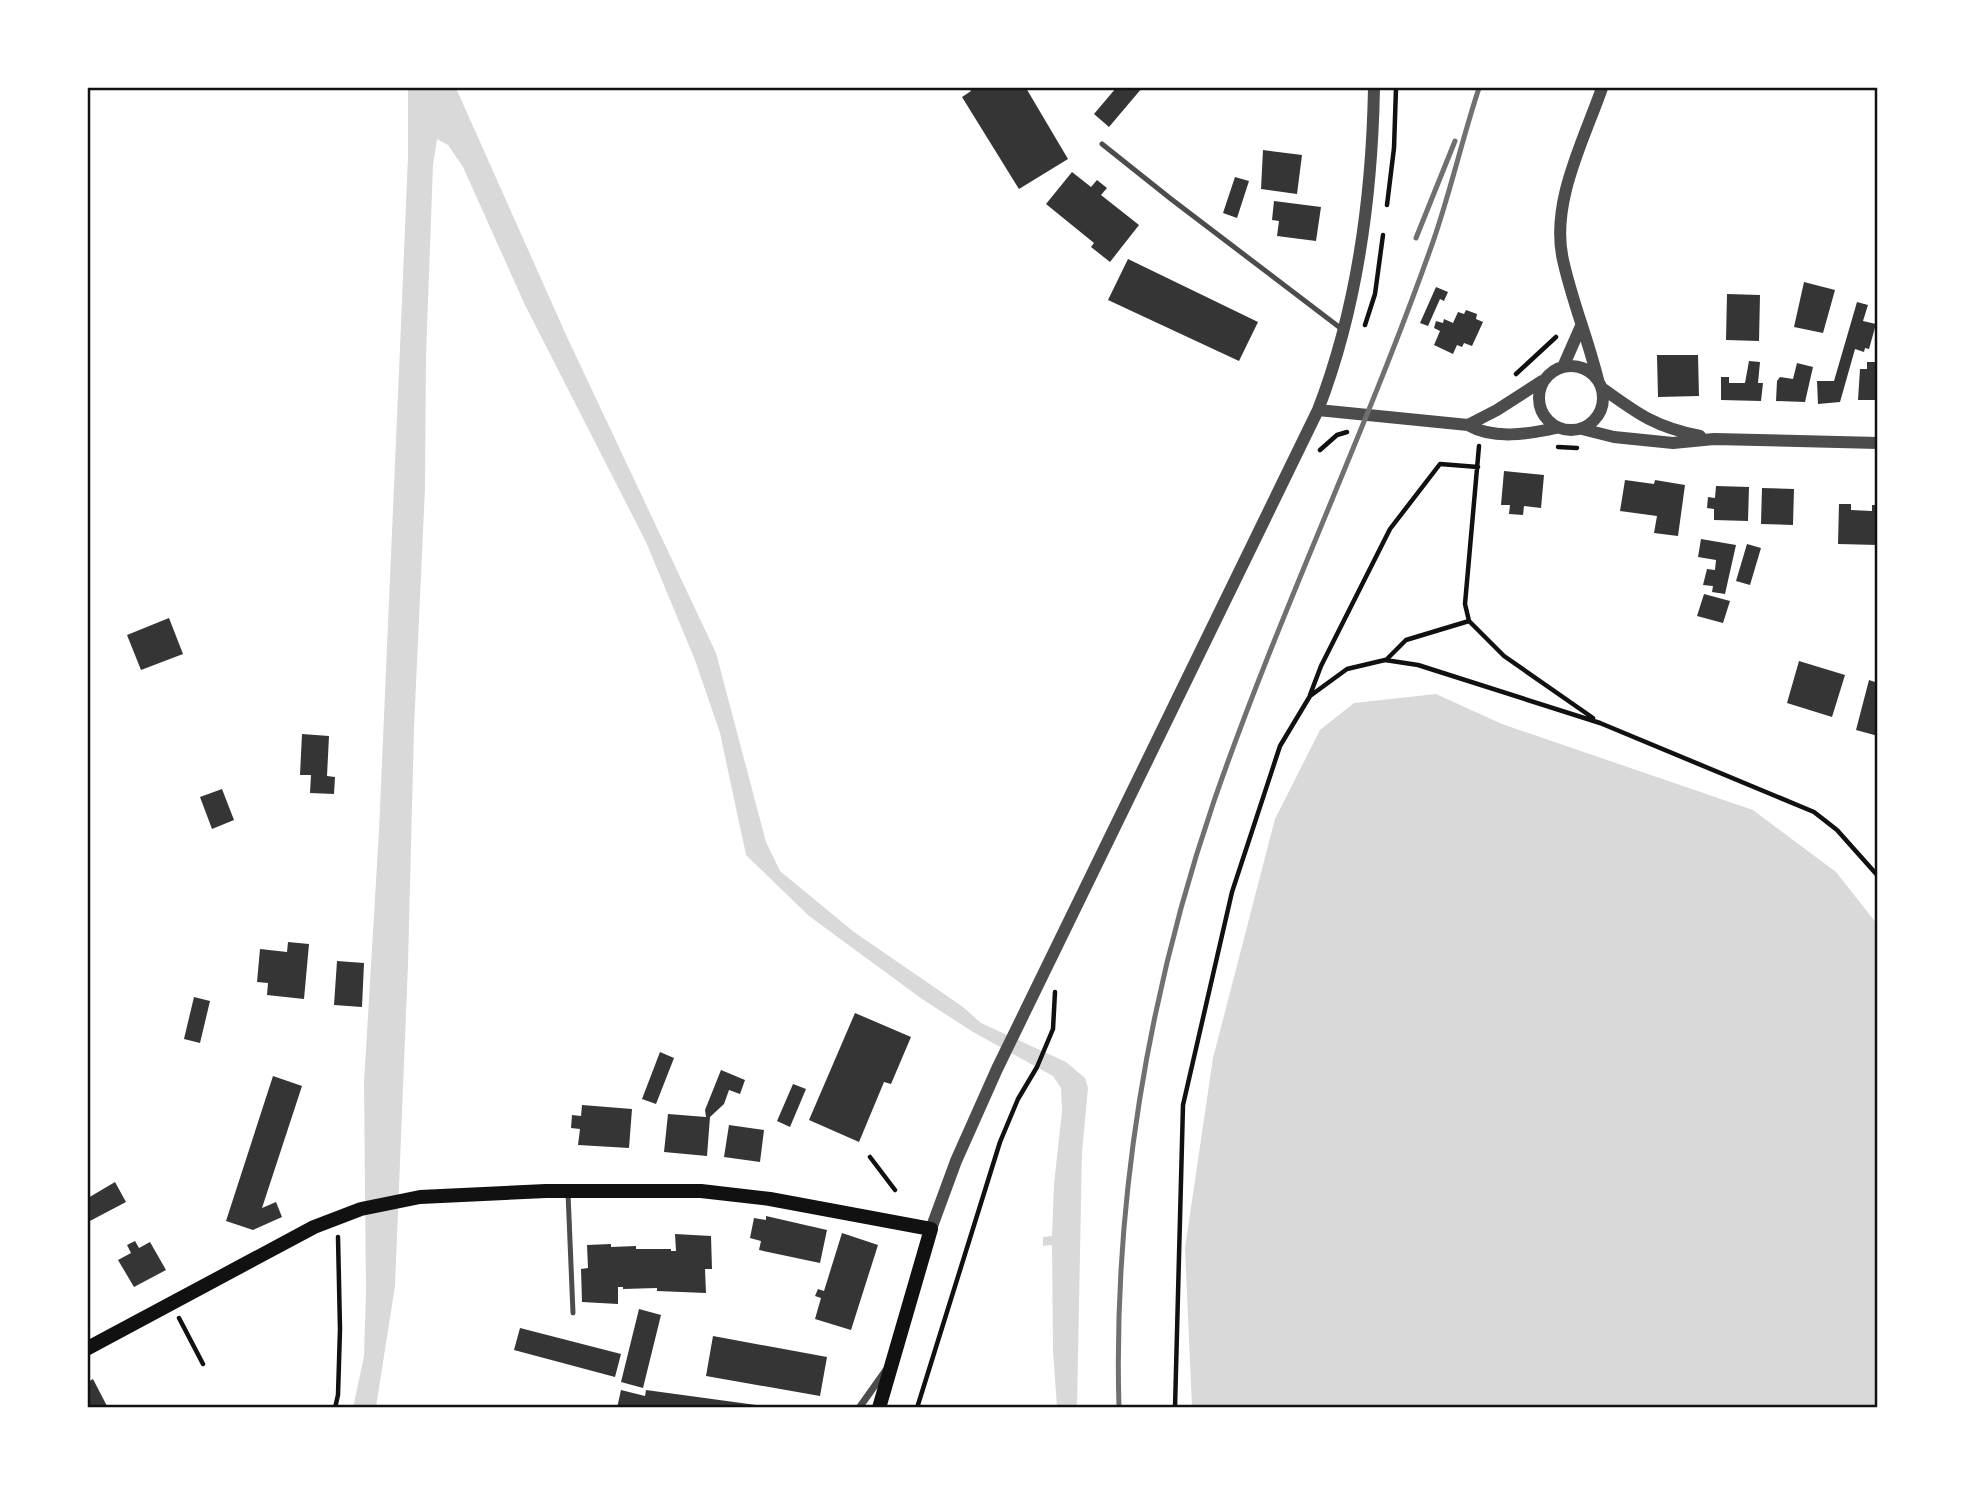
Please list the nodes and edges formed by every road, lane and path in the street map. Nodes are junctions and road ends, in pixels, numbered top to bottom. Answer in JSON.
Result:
{"nodes":[{"id":1,"x":1374,"y":88,"type":"edge"},
{"id":2,"x":1602,"y":88,"type":"edge"},
{"id":3,"x":1102,"y":144,"type":"dead end"},
{"id":4,"x":1581,"y":326,"type":"junction"},
{"id":5,"x":1564,"y":329,"type":"dead end"},
{"id":6,"x":1343,"y":330,"type":"junction"},
{"id":7,"x":1563,"y":367,"type":"junction"},
{"id":8,"x":1544,"y":379,"type":"junction"},
{"id":9,"x":1510,"y":380,"type":"dead end"},
{"id":10,"x":1600,"y":384,"type":"junction"},
{"id":11,"x":1318,"y":410,"type":"junction"},
{"id":12,"x":1468,"y":425,"type":"junction"},
{"id":13,"x":1556,"y":428,"type":"junction"},
{"id":14,"x":1582,"y":429,"type":"junction"},
{"id":15,"x":1359,"y":431,"type":"dead end"},
{"id":16,"x":1714,"y":439,"type":"junction"},
{"id":17,"x":1467,"y":443,"type":"dead end"},
{"id":18,"x":1878,"y":443,"type":"edge"},
{"id":19,"x":1317,"y":457,"type":"dead end"},
{"id":20,"x":1478,"y":467,"type":"junction"},
{"id":21,"x":1469,"y":621,"type":"junction"},
{"id":22,"x":1385,"y":660,"type":"junction"},
{"id":23,"x":1310,"y":696,"type":"junction"},
{"id":24,"x":1600,"y":723,"type":"junction"},
{"id":25,"x":1878,"y":876,"type":"edge"},
{"id":26,"x":1055,"y":989,"type":"dead end"},
{"id":27,"x":870,"y":1157,"type":"dead end"},
{"id":28,"x":568,"y":1190,"type":"junction"},
{"id":29,"x":895,"y":1190,"type":"dead end"},
{"id":30,"x":338,"y":1216,"type":"junction"},
{"id":31,"x":931,"y":1229,"type":"junction"},
{"id":32,"x":573,"y":1313,"type":"dead end"},
{"id":33,"x":177,"y":1315,"type":"dead end"},
{"id":34,"x":88,"y":1348,"type":"edge"},
{"id":35,"x":203,"y":1364,"type":"dead end"},
{"id":36,"x":890,"y":1364,"type":"junction"},
{"id":37,"x":335,"y":1408,"type":"edge"},
{"id":38,"x":859,"y":1408,"type":"edge"},
{"id":39,"x":879,"y":1408,"type":"edge"},
{"id":40,"x":917,"y":1408,"type":"edge"},
{"id":41,"x":1175,"y":1408,"type":"edge"}],
"edges":[{"from":1,"to":6,"type":"street"},
{"from":2,"to":4,"type":"street"},
{"from":3,"to":6,"type":"lane"},
{"from":4,"to":7,"type":"street"},
{"from":4,"to":10,"type":"street"},
{"from":5,"to":9,"type":"path"},
{"from":6,"to":11,"type":"street"},
{"from":7,"to":8,"type":"street"},
{"from":7,"to":10,"type":"street"},
{"from":8,"to":12,"type":"street"},
{"from":8,"to":13,"type":"street"},
{"from":10,"to":14,"type":"street"},
{"from":10,"to":16,"type":"street"},
{"from":11,"to":12,"type":"street"},
{"from":11,"to":31,"type":"street"},
{"from":12,"to":13,"type":"street"},
{"from":13,"to":14,"type":"street"},
{"from":14,"to":16,"type":"street"},
{"from":15,"to":19,"type":"path"},
{"from":16,"to":18,"type":"street"},
{"from":17,"to":20,"type":"path"},
{"from":20,"to":21,"type":"path"},
{"from":20,"to":23,"type":"path"},
{"from":21,"to":22,"type":"path"},
{"from":21,"to":24,"type":"path"},
{"from":22,"to":23,"type":"path"},
{"from":22,"to":24,"type":"path"},
{"from":23,"to":41,"type":"path"},
{"from":24,"to":25,"type":"path"},
{"from":26,"to":40,"type":"path"},
{"from":27,"to":29,"type":"path"},
{"from":28,"to":30,"type":"main road"},
{"from":28,"to":31,"type":"main road"},
{"from":28,"to":32,"type":"lane"},
{"from":30,"to":34,"type":"main road"},
{"from":30,"to":37,"type":"path"},
{"from":31,"to":36,"type":"main road"},
{"from":33,"to":35,"type":"path"},
{"from":36,"to":38,"type":"street"},
{"from":36,"to":39,"type":"main road"}]}
